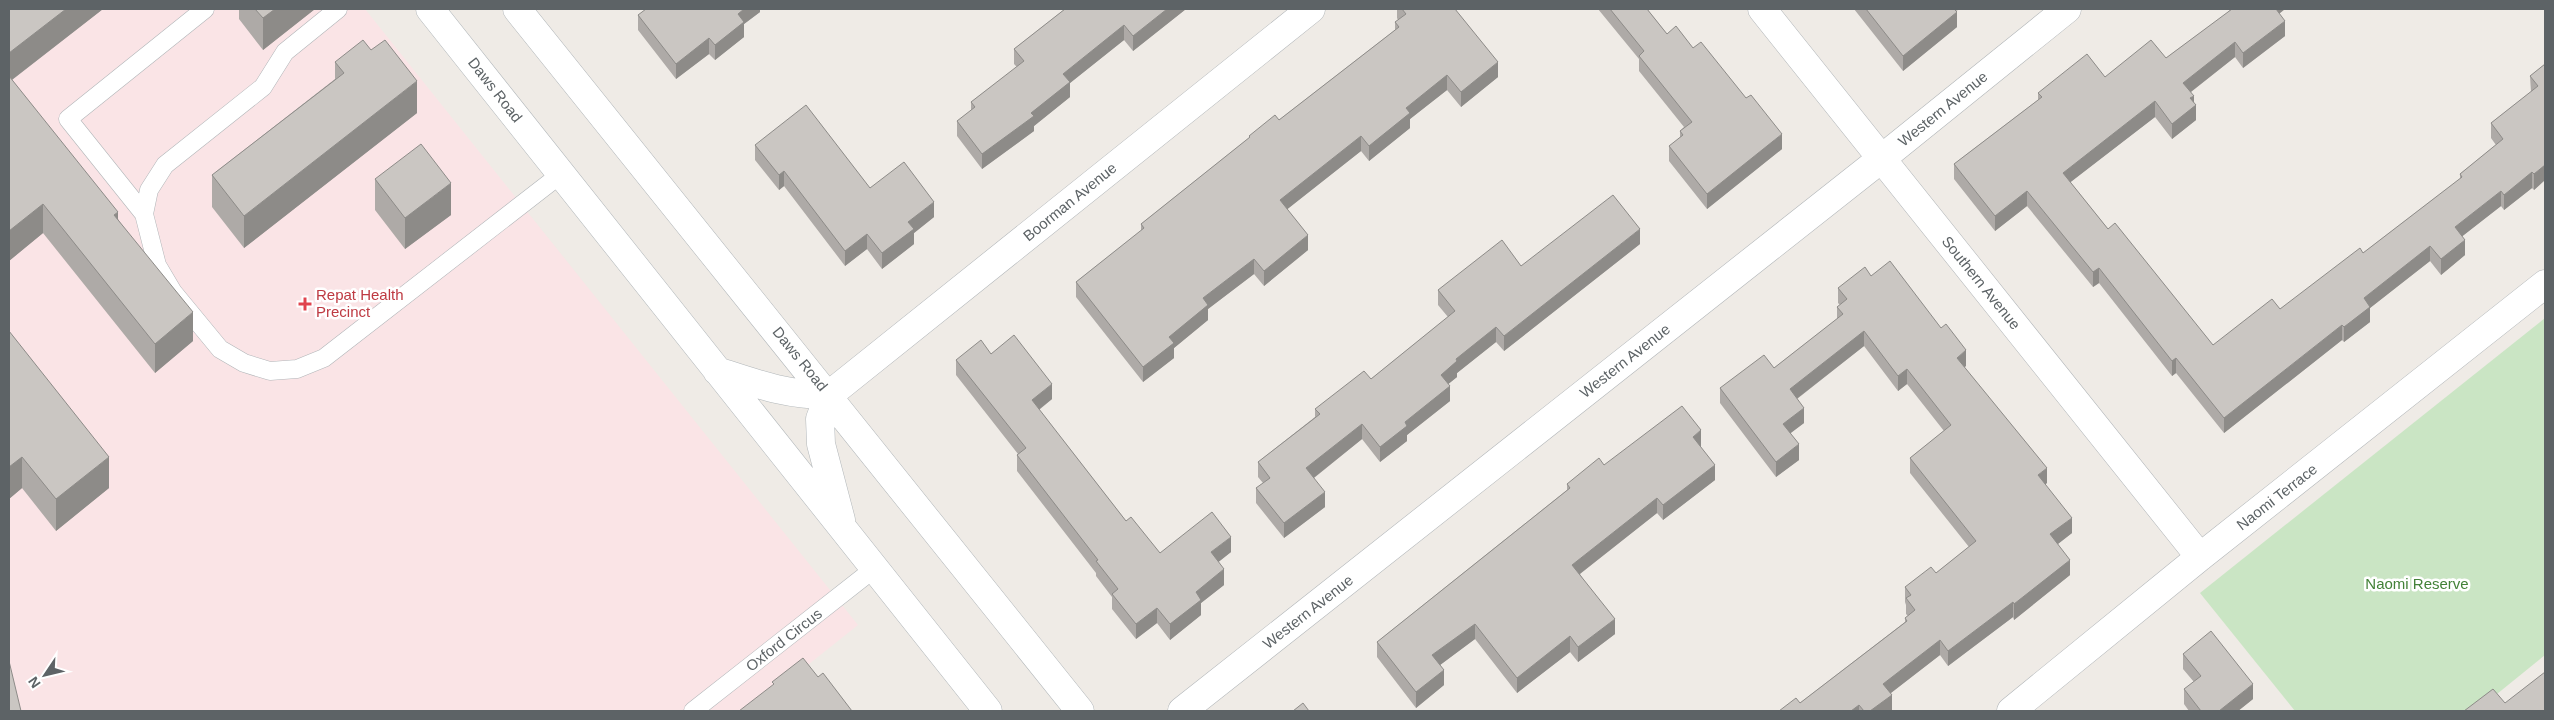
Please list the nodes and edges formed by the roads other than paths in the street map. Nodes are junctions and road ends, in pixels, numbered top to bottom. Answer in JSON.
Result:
{"nodes":[{"id":1,"x":204,"y":9,"type":"edge"},
{"id":2,"x":338,"y":9,"type":"edge"},
{"id":3,"x":430,"y":9,"type":"edge"},
{"id":4,"x":517,"y":9,"type":"edge"},
{"id":5,"x":1311,"y":9,"type":"edge"},
{"id":6,"x":1762,"y":9,"type":"edge"},
{"id":7,"x":2067,"y":9,"type":"edge"},
{"id":8,"x":1881,"y":159,"type":"junction"},
{"id":9,"x":561,"y":174,"type":"junction"},
{"id":10,"x":144,"y":214,"type":"junction"},
{"id":11,"x":2545,"y":284,"type":"edge"},
{"id":12,"x":717,"y":371,"type":"junction"},
{"id":13,"x":828,"y":395,"type":"junction"},
{"id":14,"x":843,"y":529,"type":"junction"},
{"id":15,"x":2200,"y":557,"type":"junction"},
{"id":16,"x":875,"y":568,"type":"junction"},
{"id":17,"x":693,"y":711,"type":"edge"},
{"id":18,"x":988,"y":711,"type":"edge"},
{"id":19,"x":1080,"y":711,"type":"edge"},
{"id":20,"x":1182,"y":711,"type":"edge"},
{"id":21,"x":2010,"y":711,"type":"edge"}],
"edges":[{"from":1,"to":10,"type":"lane"},
{"from":2,"to":10,"type":"lane"},
{"from":3,"to":9,"type":"street","name":"Daws Road"},
{"from":4,"to":13,"type":"street","name":"Daws Road"},
{"from":5,"to":13,"type":"street","name":"Boorman Avenue"},
{"from":6,"to":8,"type":"street","name":"Southern Avenue"},
{"from":7,"to":8,"type":"street","name":"Western Avenue"},
{"from":8,"to":15,"type":"street","name":"Southern Avenue"},
{"from":8,"to":20,"type":"street","name":"Western Avenue"},
{"from":9,"to":10,"type":"lane"},
{"from":9,"to":12,"type":"street","name":"Daws Road"},
{"from":11,"to":15,"type":"street","name":"Naomi Terrace"},
{"from":12,"to":13,"type":"street"},
{"from":12,"to":14,"type":"street","name":"Daws Road"},
{"from":13,"to":14,"type":"street"},
{"from":13,"to":19,"type":"street","name":"Daws Road"},
{"from":14,"to":16,"type":"street","name":"Daws Road"},
{"from":15,"to":21,"type":"street","name":"Naomi Terrace"},
{"from":16,"to":17,"type":"lane","name":"Oxford Circus"},
{"from":16,"to":18,"type":"street","name":"Daws Road"}]}
